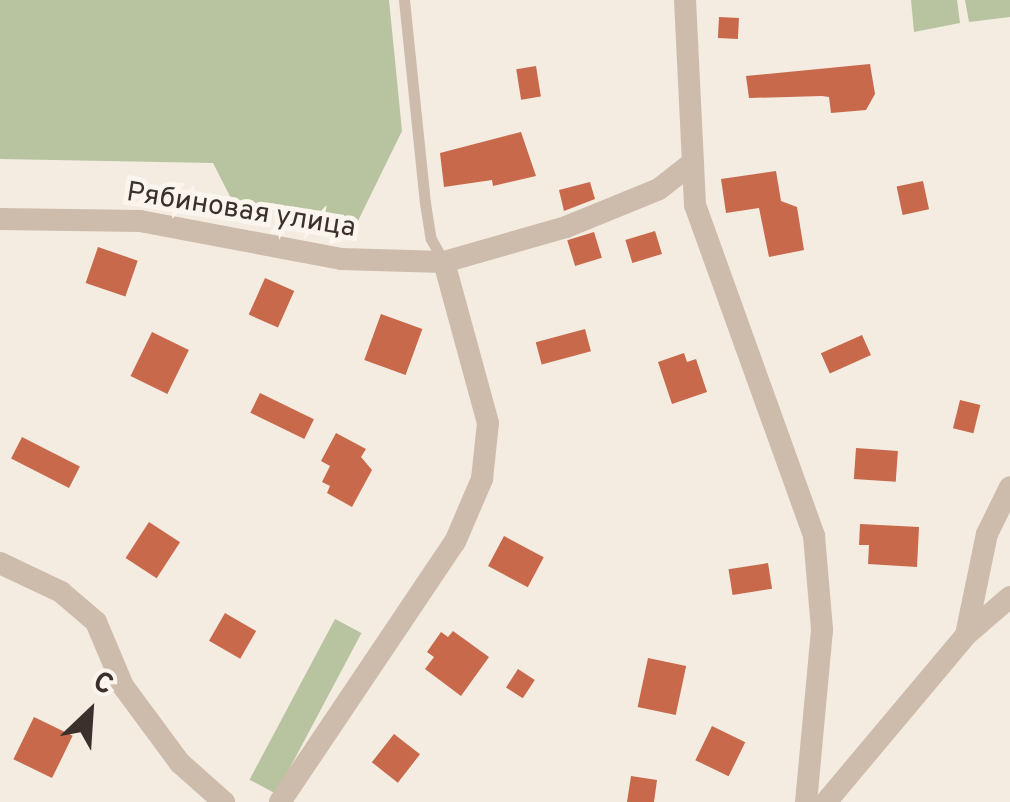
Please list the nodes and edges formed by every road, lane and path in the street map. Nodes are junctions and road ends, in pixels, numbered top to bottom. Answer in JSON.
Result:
{"nodes":[{"id":1,"x":404,"y":0,"type":"edge"},
{"id":2,"x":686,"y":0,"type":"edge"},
{"id":3,"x":692,"y":164,"type":"junction"},
{"id":4,"x":0,"y":218,"type":"edge"},
{"id":5,"x":444,"y":262,"type":"junction"},
{"id":6,"x":1010,"y":487,"type":"edge"},
{"id":7,"x":0,"y":563,"type":"edge"},
{"id":8,"x":1010,"y":597,"type":"edge"},
{"id":9,"x":966,"y":635,"type":"junction"},
{"id":10,"x":224,"y":802,"type":"edge"},
{"id":11,"x":280,"y":802,"type":"edge"},
{"id":12,"x":806,"y":802,"type":"edge"},
{"id":13,"x":826,"y":802,"type":"edge"}],
"edges":[{"from":1,"to":5,"type":"lane"},
{"from":2,"to":3,"type":"street"},
{"from":3,"to":5,"type":"street","name":"Рябиновая улица"},
{"from":3,"to":12,"type":"street"},
{"from":4,"to":5,"type":"street","name":"Рябиновая улица"},
{"from":5,"to":11,"type":"street"},
{"from":6,"to":9,"type":"street"},
{"from":7,"to":10,"type":"street"},
{"from":8,"to":9,"type":"street"},
{"from":9,"to":13,"type":"street"}]}
